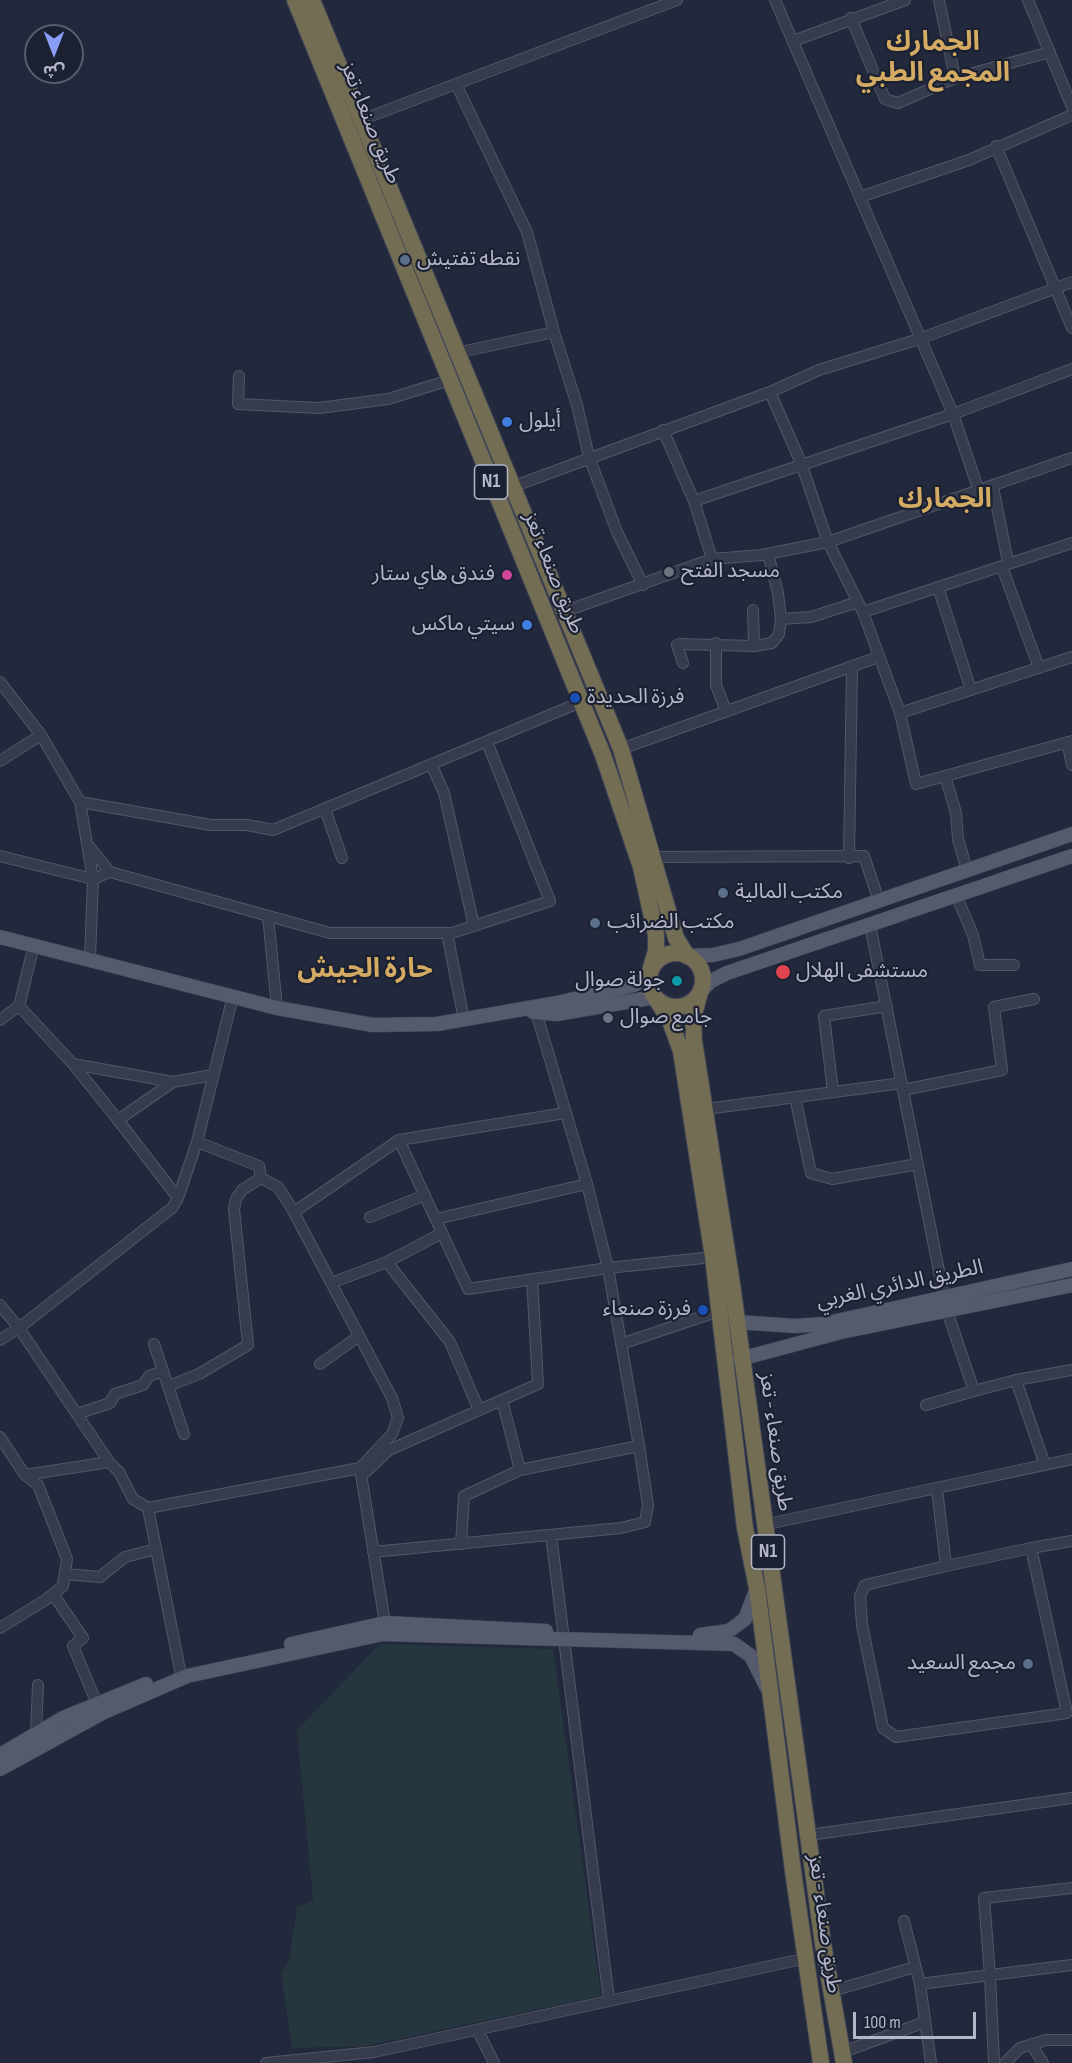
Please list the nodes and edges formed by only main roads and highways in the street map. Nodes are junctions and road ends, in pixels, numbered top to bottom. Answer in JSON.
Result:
{"nodes":[{"id":1,"x":295,"y":0,"type":"edge"},
{"id":2,"x":312,"y":0,"type":"edge"},
{"id":3,"x":504,"y":490,"type":"junction"},
{"id":4,"x":1072,"y":834,"type":"edge"},
{"id":5,"x":1072,"y":856,"type":"edge"},
{"id":6,"x":0,"y":937,"type":"edge"},
{"id":7,"x":687,"y":956,"type":"junction"},
{"id":8,"x":650,"y":971,"type":"junction"},
{"id":9,"x":700,"y":992,"type":"junction"},
{"id":10,"x":655,"y":998,"type":"junction"},
{"id":11,"x":516,"y":1010,"type":"junction"},
{"id":12,"x":687,"y":1042,"type":"junction"},
{"id":13,"x":1072,"y":1269,"type":"edge"},
{"id":14,"x":724,"y":1285,"type":"junction"},
{"id":15,"x":1072,"y":1285,"type":"edge"},
{"id":16,"x":736,"y":1322,"type":"junction"},
{"id":17,"x":740,"y":1359,"type":"junction"},
{"id":18,"x":757,"y":1588,"type":"junction"},
{"id":19,"x":563,"y":1637,"type":"junction"},
{"id":20,"x":771,"y":1695,"type":"junction"},
{"id":21,"x":0,"y":1755,"type":"edge"},
{"id":22,"x":0,"y":1769,"type":"edge"},
{"id":23,"x":843,"y":2057,"type":"edge"},
{"id":24,"x":821,"y":2063,"type":"edge"}],
"edges":[{"from":1,"to":3,"type":"highway","name":"طريق صنعاء تعز","number":"N1"},
{"from":2,"to":3,"type":"highway","name":"طريق صنعاء تعز","number":"N1"},
{"from":3,"to":7,"type":"highway","name":"طريق صنعاء تعز","number":"N1"},
{"from":3,"to":8,"type":"highway","name":"طريق صنعاء تعز","number":"N1"},
{"from":4,"to":7,"type":"main road"},
{"from":5,"to":9,"type":"main road"},
{"from":6,"to":11,"type":"main road"},
{"from":7,"to":8,"type":"highway"},
{"from":7,"to":9,"type":"highway"},
{"from":8,"to":10,"type":"highway"},
{"from":8,"to":11,"type":"main road"},
{"from":9,"to":10,"type":"highway"},
{"from":9,"to":12,"type":"highway"},
{"from":10,"to":11,"type":"main road"},
{"from":10,"to":12,"type":"highway"},
{"from":12,"to":14,"type":"highway","name":"طريق صنعاء - تعز","number":"N1"},
{"from":12,"to":14,"type":"highway","name":"طريق صنعاء - تعز","number":"N1"},
{"from":13,"to":16,"type":"main road","name":"الطريق الدائري الغربي"},
{"from":14,"to":16,"type":"highway","name":"طريق صنعاء - تعز","number":"N1"},
{"from":14,"to":18,"type":"highway","name":"طريق صنعاء - تعز","number":"N1"},
{"from":15,"to":17,"type":"main road","name":"الطريق الدائري الغربي"},
{"from":16,"to":17,"type":"highway","name":"طريق صنعاء - تعز","number":"N1"},
{"from":17,"to":23,"type":"highway","name":"طريق صنعاء - تعز","number":"N1"},
{"from":18,"to":19,"type":"main road"},
{"from":18,"to":20,"type":"highway","name":"طريق صنعاء - تعز","number":"N1"},
{"from":19,"to":20,"type":"main road"},
{"from":19,"to":21,"type":"main road"},
{"from":19,"to":22,"type":"main road"},
{"from":20,"to":24,"type":"highway","name":"طريق صنعاء - تعز","number":"N1"}]}
